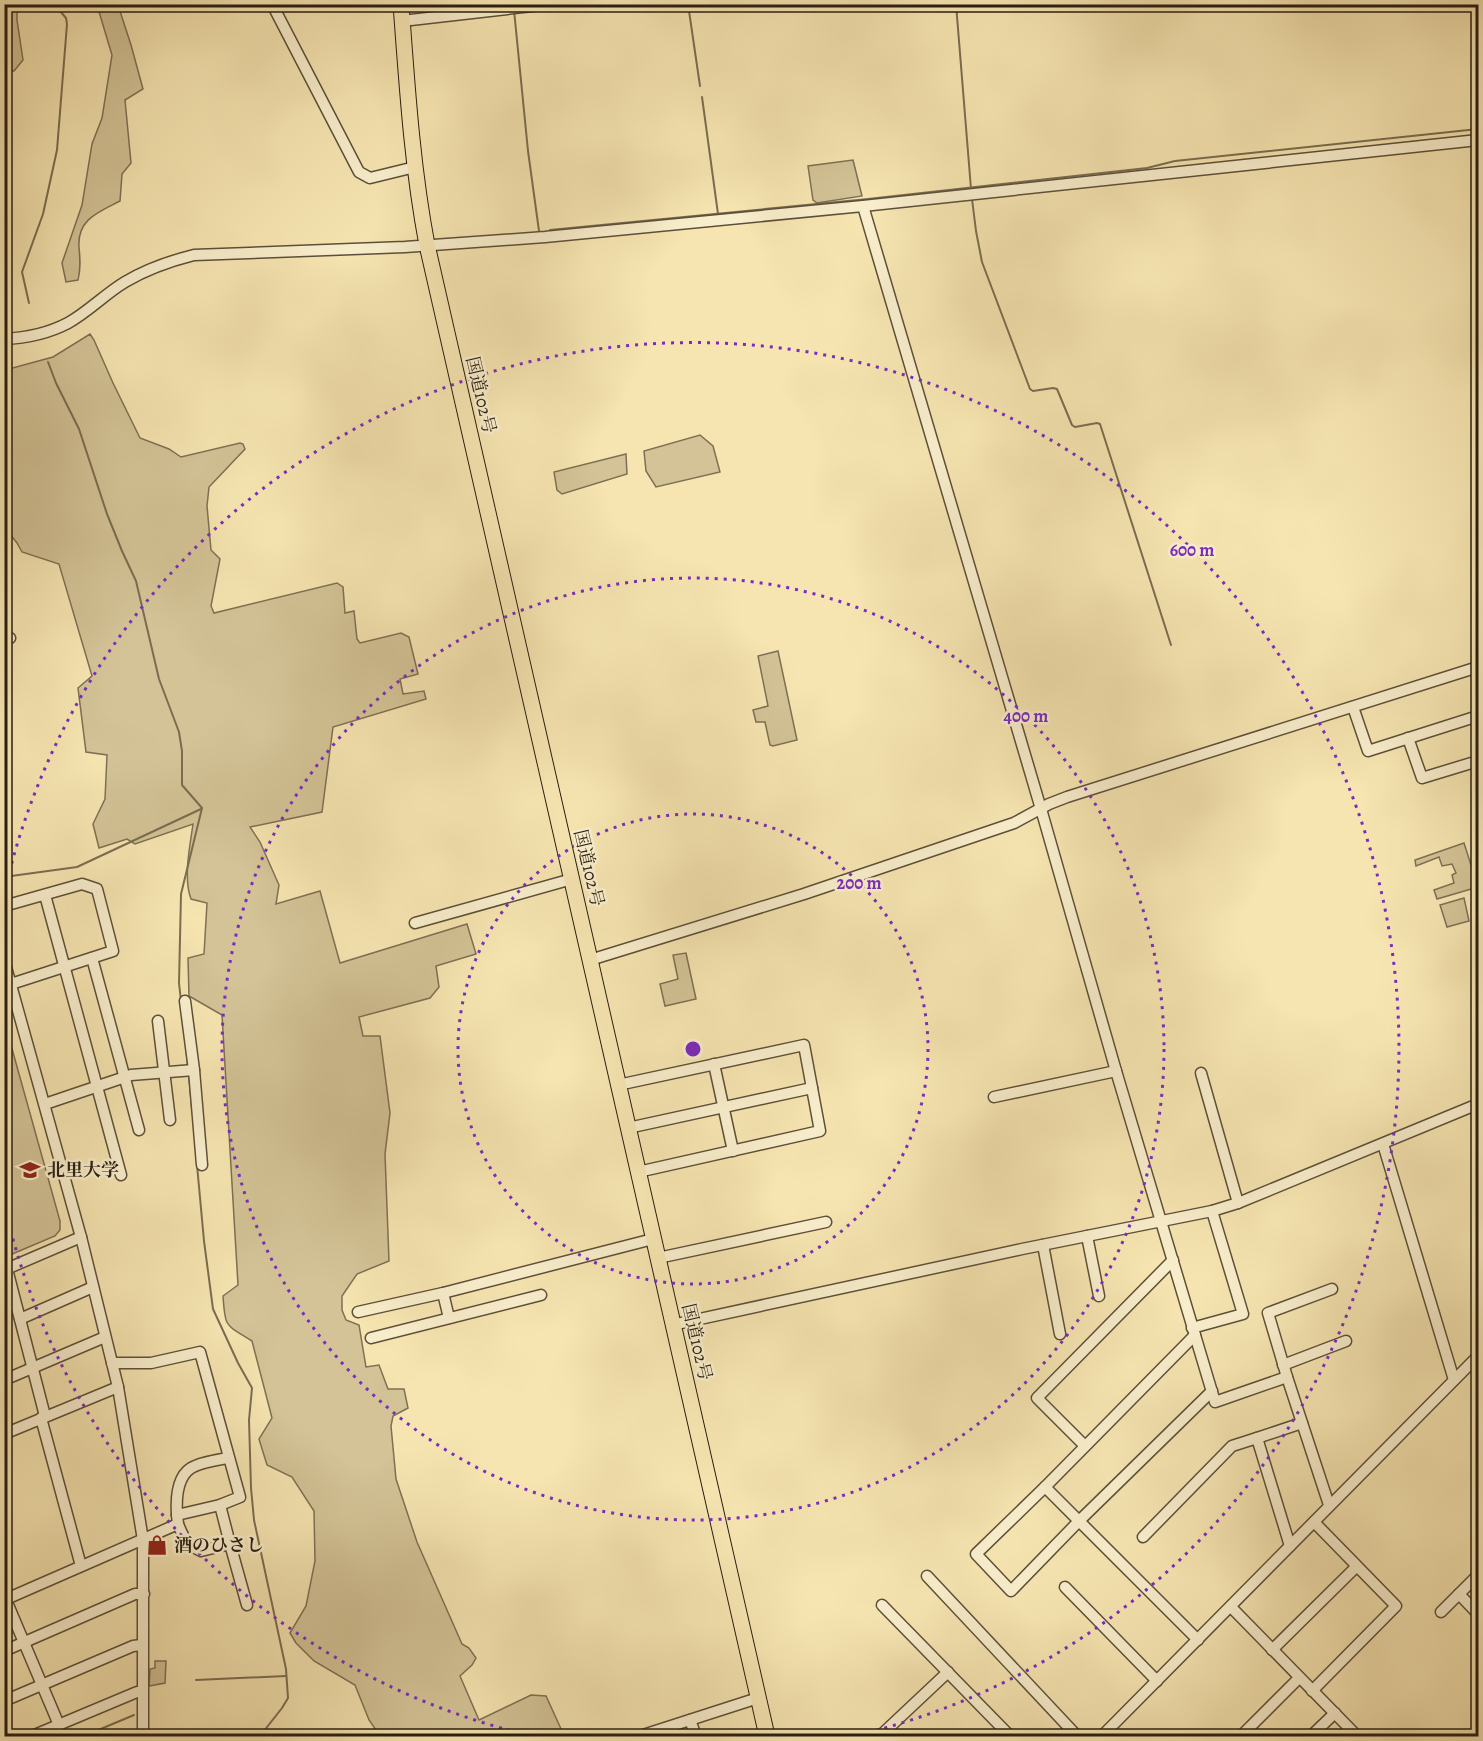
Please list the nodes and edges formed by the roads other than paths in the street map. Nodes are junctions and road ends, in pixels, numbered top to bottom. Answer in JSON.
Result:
{"nodes":[{"id":1,"x":272,"y":4,"type":"edge"},
{"id":2,"x":400,"y":4,"type":"edge"},
{"id":3,"x":550,"y":4,"type":"edge"},
{"id":4,"x":402,"y":21,"type":"junction"},
{"id":5,"x":1479,"y":140,"type":"edge"},
{"id":6,"x":415,"y":167,"type":"junction"},
{"id":7,"x":863,"y":206,"type":"junction"},
{"id":8,"x":427,"y":245,"type":"junction"},
{"id":9,"x":4,"y":339,"type":"edge"},
{"id":10,"x":1479,"y":667,"type":"edge"},
{"id":11,"x":1353,"y":707,"type":"junction"},
{"id":12,"x":1479,"y":716,"type":"edge"},
{"id":13,"x":1408,"y":738,"type":"junction"},
{"id":14,"x":1479,"y":761,"type":"edge"},
{"id":15,"x":1041,"y":809,"type":"junction"},
{"id":16,"x":572,"y":879,"type":"junction"},
{"id":17,"x":45,"y":895,"type":"junction"},
{"id":18,"x":4,"y":906,"type":"edge"},
{"id":19,"x":415,"y":923,"type":"dead end"},
{"id":20,"x":92,"y":958,"type":"junction"},
{"id":21,"x":4,"y":960,"type":"edge"},
{"id":22,"x":590,"y":960,"type":"junction"},
{"id":23,"x":63,"y":968,"type":"junction"},
{"id":24,"x":11,"y":984,"type":"junction"},
{"id":25,"x":185,"y":1001,"type":"dead end"},
{"id":26,"x":158,"y":1021,"type":"dead end"},
{"id":27,"x":714,"y":1064,"type":"junction"},
{"id":28,"x":190,"y":1070,"type":"junction"},
{"id":29,"x":1116,"y":1071,"type":"junction"},
{"id":30,"x":165,"y":1072,"type":"junction"},
{"id":31,"x":1201,"y":1073,"type":"dead end"},
{"id":32,"x":124,"y":1077,"type":"junction"},
{"id":33,"x":618,"y":1085,"type":"junction"},
{"id":34,"x":96,"y":1086,"type":"junction"},
{"id":35,"x":812,"y":1088,"type":"junction"},
{"id":36,"x":994,"y":1097,"type":"dead end"},
{"id":37,"x":45,"y":1104,"type":"junction"},
{"id":38,"x":1479,"y":1104,"type":"edge"},
{"id":39,"x":724,"y":1107,"type":"junction"},
{"id":40,"x":170,"y":1120,"type":"dead end"},
{"id":41,"x":628,"y":1128,"type":"junction"},
{"id":42,"x":139,"y":1130,"type":"dead end"},
{"id":43,"x":1383,"y":1144,"type":"junction"},
{"id":44,"x":733,"y":1150,"type":"junction"},
{"id":45,"x":202,"y":1165,"type":"dead end"},
{"id":46,"x":638,"y":1172,"type":"junction"},
{"id":47,"x":121,"y":1175,"type":"dead end"},
{"id":48,"x":1238,"y":1203,"type":"junction"},
{"id":49,"x":1212,"y":1211,"type":"junction"},
{"id":50,"x":826,"y":1222,"type":"dead end"},
{"id":51,"x":1161,"y":1222,"type":"junction"},
{"id":52,"x":1087,"y":1236,"type":"junction"},
{"id":53,"x":81,"y":1237,"type":"junction"},
{"id":54,"x":653,"y":1239,"type":"junction"},
{"id":55,"x":1043,"y":1245,"type":"junction"},
{"id":56,"x":657,"y":1258,"type":"junction"},
{"id":57,"x":1173,"y":1260,"type":"junction"},
{"id":58,"x":6,"y":1270,"type":"edge"},
{"id":59,"x":93,"y":1287,"type":"junction"},
{"id":60,"x":1332,"y":1289,"type":"dead end"},
{"id":61,"x":443,"y":1293,"type":"junction"},
{"id":62,"x":541,"y":1295,"type":"dead end"},
{"id":63,"x":1100,"y":1296,"type":"dead end"},
{"id":64,"x":358,"y":1312,"type":"dead end"},
{"id":65,"x":449,"y":1318,"type":"junction"},
{"id":66,"x":20,"y":1319,"type":"junction"},
{"id":67,"x":672,"y":1325,"type":"junction"},
{"id":68,"x":1194,"y":1332,"type":"junction"},
{"id":69,"x":1060,"y":1334,"type":"dead end"},
{"id":70,"x":105,"y":1337,"type":"junction"},
{"id":71,"x":371,"y":1338,"type":"dead end"},
{"id":72,"x":1346,"y":1341,"type":"dead end"},
{"id":73,"x":1479,"y":1356,"type":"edge"},
{"id":74,"x":112,"y":1363,"type":"junction"},
{"id":75,"x":1283,"y":1365,"type":"junction"},
{"id":76,"x":33,"y":1368,"type":"junction"},
{"id":77,"x":1287,"y":1377,"type":"junction"},
{"id":78,"x":4,"y":1380,"type":"edge"},
{"id":79,"x":1454,"y":1380,"type":"junction"},
{"id":80,"x":118,"y":1387,"type":"junction"},
{"id":81,"x":1212,"y":1391,"type":"junction"},
{"id":82,"x":43,"y":1417,"type":"junction"},
{"id":83,"x":1302,"y":1423,"type":"junction"},
{"id":84,"x":4,"y":1434,"type":"edge"},
{"id":85,"x":1257,"y":1438,"type":"junction"},
{"id":86,"x":1085,"y":1446,"type":"junction"},
{"id":87,"x":228,"y":1458,"type":"junction"},
{"id":88,"x":1045,"y":1487,"type":"junction"},
{"id":89,"x":220,"y":1505,"type":"junction"},
{"id":90,"x":1329,"y":1505,"type":"junction"},
{"id":91,"x":177,"y":1520,"type":"junction"},
{"id":92,"x":1079,"y":1521,"type":"junction"},
{"id":93,"x":1314,"y":1522,"type":"junction"},
{"id":94,"x":1143,"y":1537,"type":"dead end"},
{"id":95,"x":143,"y":1540,"type":"junction"},
{"id":96,"x":230,"y":1544,"type":"junction"},
{"id":97,"x":1290,"y":1546,"type":"junction"},
{"id":98,"x":81,"y":1566,"type":"junction"},
{"id":99,"x":1356,"y":1567,"type":"junction"},
{"id":100,"x":1479,"y":1575,"type":"edge"},
{"id":101,"x":927,"y":1576,"type":"dead end"},
{"id":102,"x":1065,"y":1587,"type":"dead end"},
{"id":103,"x":144,"y":1593,"type":"junction"},
{"id":104,"x":1459,"y":1594,"type":"junction"},
{"id":105,"x":5,"y":1600,"type":"edge"},
{"id":106,"x":247,"y":1605,"type":"dead end"},
{"id":107,"x":882,"y":1605,"type":"dead end"},
{"id":108,"x":1231,"y":1607,"type":"junction"},
{"id":109,"x":1441,"y":1612,"type":"dead end"},
{"id":110,"x":1479,"y":1614,"type":"edge"},
{"id":111,"x":1198,"y":1640,"type":"junction"},
{"id":112,"x":24,"y":1642,"type":"junction"},
{"id":113,"x":142,"y":1645,"type":"junction"},
{"id":114,"x":1272,"y":1650,"type":"junction"},
{"id":115,"x":4,"y":1651,"type":"edge"},
{"id":116,"x":948,"y":1671,"type":"junction"},
{"id":117,"x":1299,"y":1678,"type":"junction"},
{"id":118,"x":1157,"y":1681,"type":"junction"},
{"id":119,"x":42,"y":1685,"type":"junction"},
{"id":120,"x":1312,"y":1691,"type":"junction"},
{"id":121,"x":142,"y":1692,"type":"junction"},
{"id":122,"x":758,"y":1698,"type":"junction"},
{"id":123,"x":4,"y":1701,"type":"edge"},
{"id":124,"x":1335,"y":1713,"type":"junction"},
{"id":125,"x":690,"y":1720,"type":"junction"},
{"id":126,"x":59,"y":1725,"type":"junction"},
{"id":127,"x":32,"y":1737,"type":"edge"},
{"id":128,"x":143,"y":1737,"type":"edge"},
{"id":129,"x":640,"y":1737,"type":"edge"},
{"id":130,"x":696,"y":1737,"type":"edge"},
{"id":131,"x":766,"y":1737,"type":"edge"},
{"id":132,"x":880,"y":1737,"type":"edge"},
{"id":133,"x":1010,"y":1737,"type":"edge"},
{"id":134,"x":1077,"y":1737,"type":"edge"},
{"id":135,"x":1102,"y":1737,"type":"edge"},
{"id":136,"x":1241,"y":1737,"type":"edge"},
{"id":137,"x":1311,"y":1737,"type":"edge"},
{"id":138,"x":1357,"y":1737,"type":"edge"}],
"edges":[{"from":1,"to":6,"type":"street"},
{"from":2,"to":4,"type":"highway","name":"国道102号"},
{"from":3,"to":4,"type":"street"},
{"from":4,"to":6,"type":"highway","name":"国道102号"},
{"from":5,"to":7,"type":"street"},
{"from":6,"to":8,"type":"highway","name":"国道102号"},
{"from":7,"to":8,"type":"street"},
{"from":7,"to":15,"type":"street"},
{"from":8,"to":9,"type":"street"},
{"from":8,"to":16,"type":"highway","name":"国道102号"},
{"from":10,"to":11,"type":"street"},
{"from":11,"to":13,"type":"street"},
{"from":11,"to":15,"type":"street"},
{"from":12,"to":13,"type":"street"},
{"from":13,"to":14,"type":"street"},
{"from":15,"to":22,"type":"street"},
{"from":15,"to":29,"type":"street"},
{"from":16,"to":19,"type":"street"},
{"from":16,"to":22,"type":"highway","name":"国道102号"},
{"from":17,"to":18,"type":"street"},
{"from":17,"to":20,"type":"street"},
{"from":17,"to":23,"type":"street"},
{"from":20,"to":23,"type":"street"},
{"from":20,"to":32,"type":"street"},
{"from":21,"to":24,"type":"street"},
{"from":22,"to":33,"type":"highway","name":"国道102号"},
{"from":23,"to":24,"type":"street"},
{"from":23,"to":34,"type":"street"},
{"from":24,"to":37,"type":"street"},
{"from":25,"to":28,"type":"street"},
{"from":26,"to":30,"type":"street"},
{"from":27,"to":33,"type":"street"},
{"from":27,"to":35,"type":"street"},
{"from":27,"to":39,"type":"street"},
{"from":28,"to":30,"type":"street"},
{"from":28,"to":45,"type":"street"},
{"from":29,"to":36,"type":"street"},
{"from":29,"to":51,"type":"street"},
{"from":30,"to":32,"type":"street"},
{"from":30,"to":40,"type":"street"},
{"from":31,"to":48,"type":"street"},
{"from":32,"to":34,"type":"street"},
{"from":32,"to":42,"type":"street"},
{"from":33,"to":41,"type":"highway","name":"国道102号"},
{"from":34,"to":37,"type":"street"},
{"from":34,"to":47,"type":"street"},
{"from":35,"to":39,"type":"street"},
{"from":35,"to":44,"type":"street"},
{"from":37,"to":53,"type":"street"},
{"from":38,"to":43,"type":"street"},
{"from":39,"to":41,"type":"street"},
{"from":39,"to":44,"type":"street"},
{"from":41,"to":46,"type":"highway","name":"国道102号"},
{"from":43,"to":48,"type":"street"},
{"from":43,"to":79,"type":"street"},
{"from":44,"to":46,"type":"street"},
{"from":46,"to":54,"type":"highway","name":"国道102号"},
{"from":48,"to":49,"type":"street"},
{"from":49,"to":51,"type":"street"},
{"from":49,"to":68,"type":"street"},
{"from":50,"to":56,"type":"street"},
{"from":51,"to":52,"type":"street"},
{"from":51,"to":57,"type":"street"},
{"from":52,"to":55,"type":"street"},
{"from":52,"to":63,"type":"street"},
{"from":53,"to":58,"type":"street"},
{"from":53,"to":59,"type":"street"},
{"from":54,"to":56,"type":"highway","name":"国道102号"},
{"from":54,"to":61,"type":"street"},
{"from":55,"to":67,"type":"street"},
{"from":55,"to":69,"type":"street"},
{"from":56,"to":67,"type":"highway","name":"国道102号"},
{"from":57,"to":68,"type":"street"},
{"from":57,"to":86,"type":"street"},
{"from":58,"to":66,"type":"street"},
{"from":59,"to":66,"type":"street"},
{"from":59,"to":70,"type":"street"},
{"from":60,"to":75,"type":"street"},
{"from":61,"to":64,"type":"street"},
{"from":61,"to":65,"type":"street"},
{"from":62,"to":65,"type":"street"},
{"from":65,"to":71,"type":"street"},
{"from":66,"to":76,"type":"street"},
{"from":67,"to":122,"type":"highway","name":"国道102号"},
{"from":68,"to":81,"type":"street"},
{"from":68,"to":86,"type":"street"},
{"from":70,"to":74,"type":"street"},
{"from":70,"to":76,"type":"street"},
{"from":72,"to":75,"type":"street"},
{"from":73,"to":79,"type":"street"},
{"from":74,"to":80,"type":"street"},
{"from":74,"to":87,"type":"street"},
{"from":75,"to":77,"type":"street"},
{"from":76,"to":78,"type":"street"},
{"from":76,"to":82,"type":"street"},
{"from":77,"to":81,"type":"street"},
{"from":77,"to":83,"type":"street"},
{"from":79,"to":90,"type":"street"},
{"from":80,"to":82,"type":"street"},
{"from":80,"to":95,"type":"street"},
{"from":81,"to":92,"type":"street"},
{"from":82,"to":84,"type":"street"},
{"from":82,"to":98,"type":"street"},
{"from":83,"to":85,"type":"street"},
{"from":83,"to":90,"type":"street"},
{"from":85,"to":94,"type":"street"},
{"from":85,"to":97,"type":"street"},
{"from":86,"to":88,"type":"street"},
{"from":87,"to":89,"type":"street"},
{"from":87,"to":91,"type":"street"},
{"from":88,"to":92,"type":"street"},
{"from":88,"to":92,"type":"street"},
{"from":89,"to":91,"type":"street"},
{"from":89,"to":96,"type":"street"},
{"from":90,"to":93,"type":"street"},
{"from":91,"to":95,"type":"street"},
{"from":91,"to":96,"type":"street"},
{"from":92,"to":111,"type":"street"},
{"from":93,"to":97,"type":"street"},
{"from":93,"to":99,"type":"street"},
{"from":95,"to":98,"type":"street"},
{"from":95,"to":103,"type":"street"},
{"from":96,"to":106,"type":"street"},
{"from":97,"to":108,"type":"street"},
{"from":98,"to":105,"type":"street"},
{"from":99,"to":114,"type":"street"},
{"from":99,"to":120,"type":"street"},
{"from":100,"to":104,"type":"street"},
{"from":101,"to":134,"type":"street"},
{"from":102,"to":118,"type":"street"},
{"from":103,"to":112,"type":"street"},
{"from":103,"to":113,"type":"street"},
{"from":104,"to":109,"type":"street"},
{"from":104,"to":110,"type":"street"},
{"from":105,"to":112,"type":"street"},
{"from":107,"to":116,"type":"street"},
{"from":108,"to":111,"type":"street"},
{"from":108,"to":114,"type":"street"},
{"from":111,"to":118,"type":"street"},
{"from":112,"to":115,"type":"street"},
{"from":112,"to":119,"type":"street"},
{"from":113,"to":119,"type":"street"},
{"from":113,"to":121,"type":"street"},
{"from":114,"to":117,"type":"street"},
{"from":116,"to":132,"type":"street"},
{"from":116,"to":133,"type":"street"},
{"from":117,"to":120,"type":"street"},
{"from":117,"to":136,"type":"street"},
{"from":118,"to":135,"type":"street"},
{"from":119,"to":123,"type":"street"},
{"from":119,"to":126,"type":"street"},
{"from":120,"to":124,"type":"street"},
{"from":121,"to":126,"type":"street"},
{"from":121,"to":128,"type":"street"},
{"from":122,"to":125,"type":"street"},
{"from":122,"to":131,"type":"highway","name":"国道102号"},
{"from":124,"to":137,"type":"street"},
{"from":124,"to":138,"type":"street"},
{"from":125,"to":129,"type":"street"},
{"from":125,"to":130,"type":"street"},
{"from":126,"to":127,"type":"street"}]}
